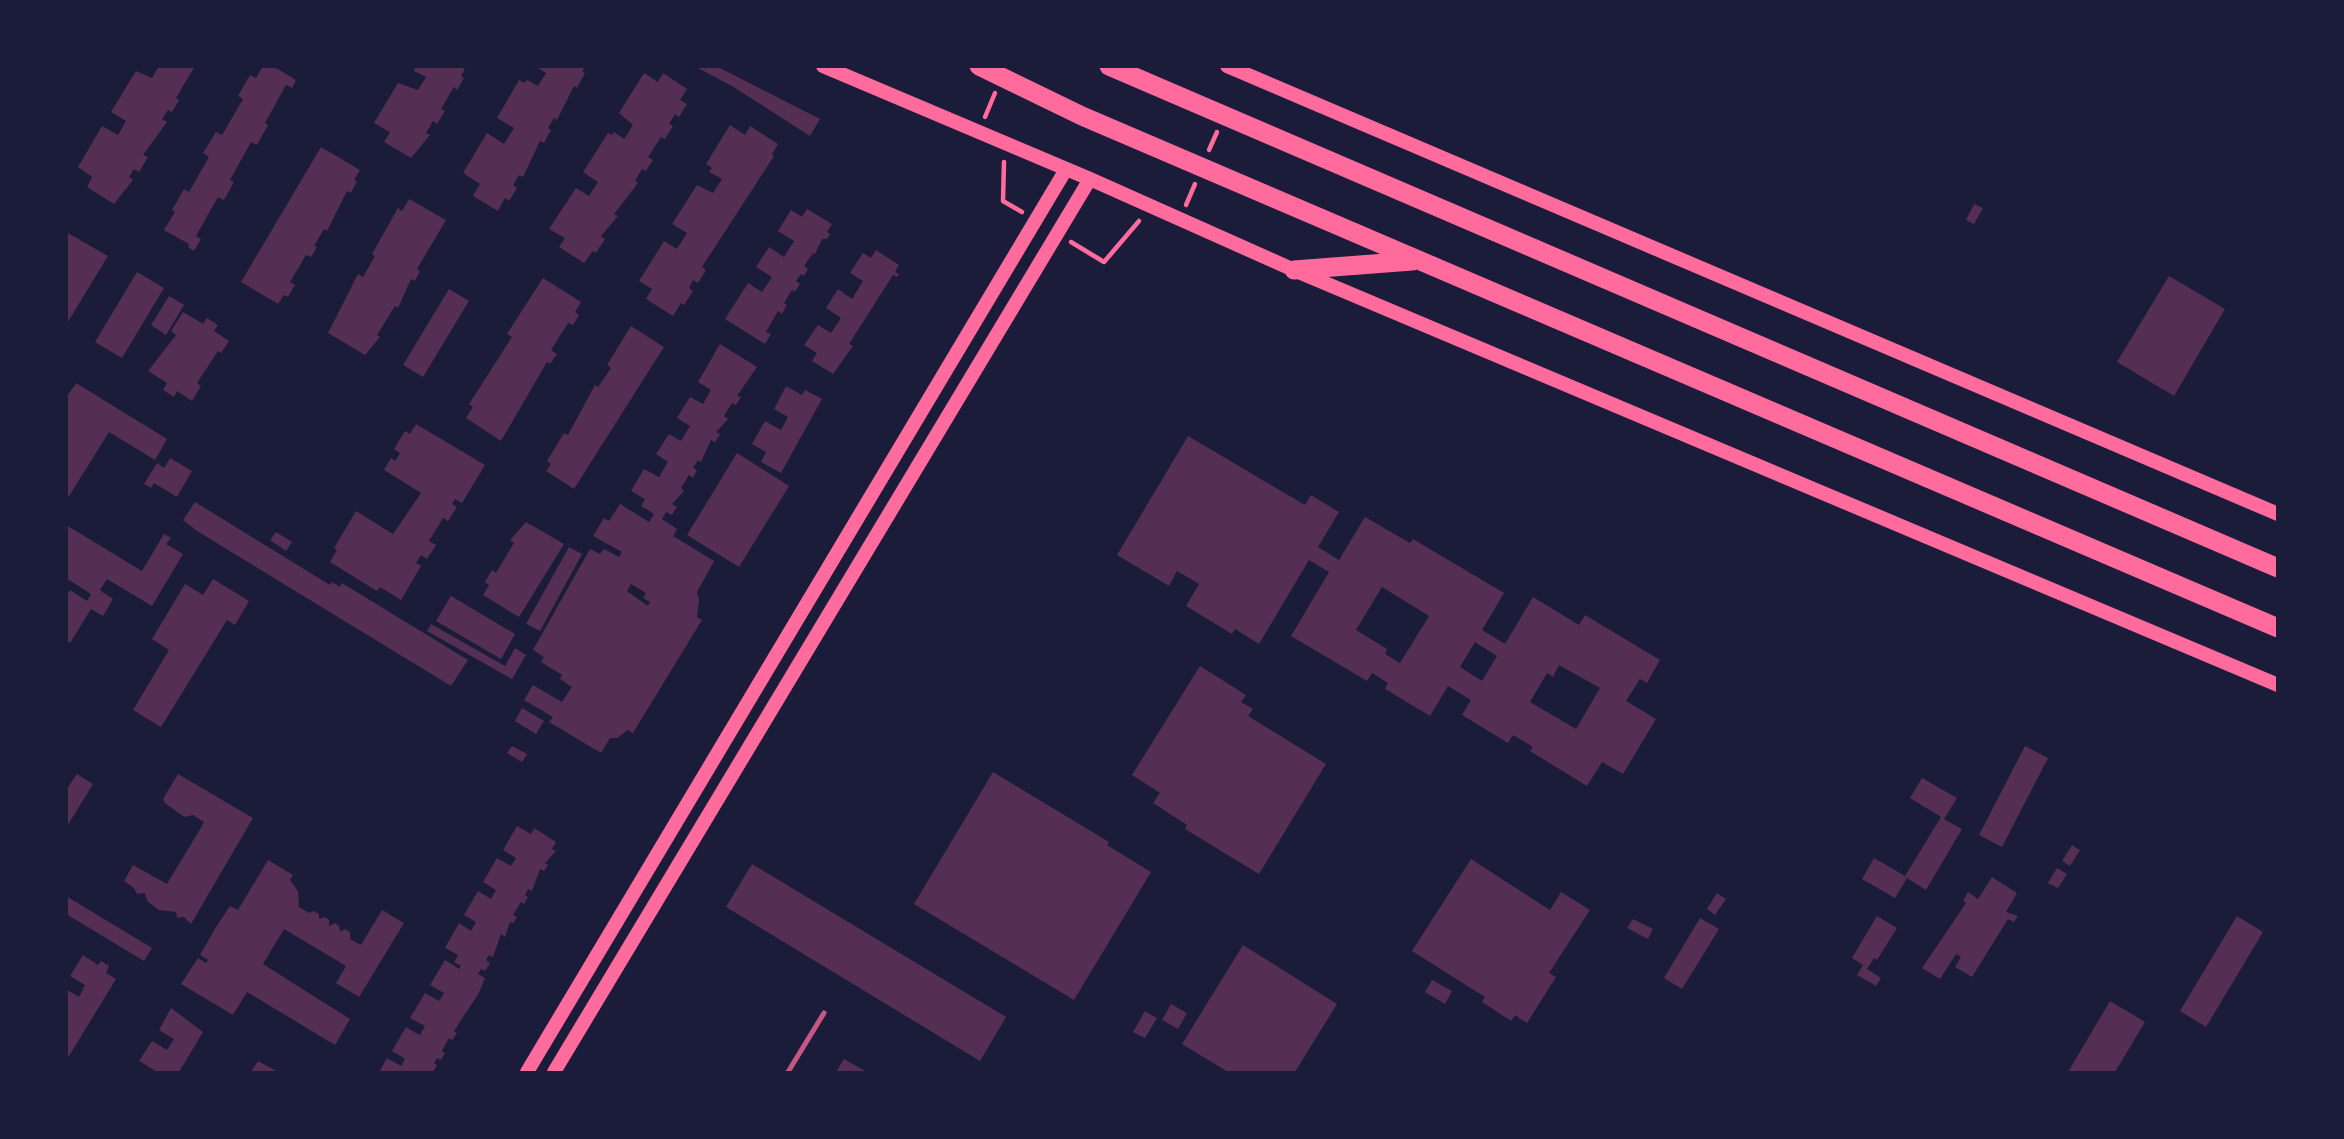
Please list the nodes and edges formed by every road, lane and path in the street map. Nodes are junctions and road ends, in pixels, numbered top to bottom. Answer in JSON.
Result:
{"nodes":[{"id":1,"x":823,"y":66,"type":"edge"},
{"id":2,"x":979,"y":66,"type":"edge"},
{"id":3,"x":1109,"y":66,"type":"edge"},
{"id":4,"x":1141,"y":66,"type":"edge"},
{"id":5,"x":1227,"y":66,"type":"edge"},
{"id":6,"x":1171,"y":93,"type":"junction"},
{"id":7,"x":1065,"y":171,"type":"junction"},
{"id":8,"x":1090,"y":179,"type":"junction"},
{"id":9,"x":1415,"y":260,"type":"junction"},
{"id":10,"x":1294,"y":270,"type":"junction"},
{"id":11,"x":2277,"y":514,"type":"edge"},
{"id":12,"x":2277,"y":568,"type":"edge"},
{"id":13,"x":2277,"y":628,"type":"edge"},
{"id":14,"x":2277,"y":685,"type":"edge"},
{"id":15,"x":824,"y":1013,"type":"dead end"},
{"id":16,"x":527,"y":1073,"type":"edge"},
{"id":17,"x":554,"y":1073,"type":"edge"},
{"id":18,"x":788,"y":1073,"type":"edge"}],
"edges":[{"from":1,"to":7,"type":"main road"},
{"from":2,"to":9,"type":"highway"},
{"from":3,"to":6,"type":"highway"},
{"from":4,"to":6,"type":"highway"},
{"from":5,"to":11,"type":"main road"},
{"from":6,"to":12,"type":"highway"},
{"from":7,"to":8,"type":"main road"},
{"from":7,"to":16,"type":"main road"},
{"from":8,"to":10,"type":"main road"},
{"from":8,"to":17,"type":"main road"},
{"from":9,"to":10,"type":"highway"},
{"from":9,"to":13,"type":"highway"},
{"from":10,"to":14,"type":"main road"},
{"from":15,"to":18,"type":"lane"}]}
